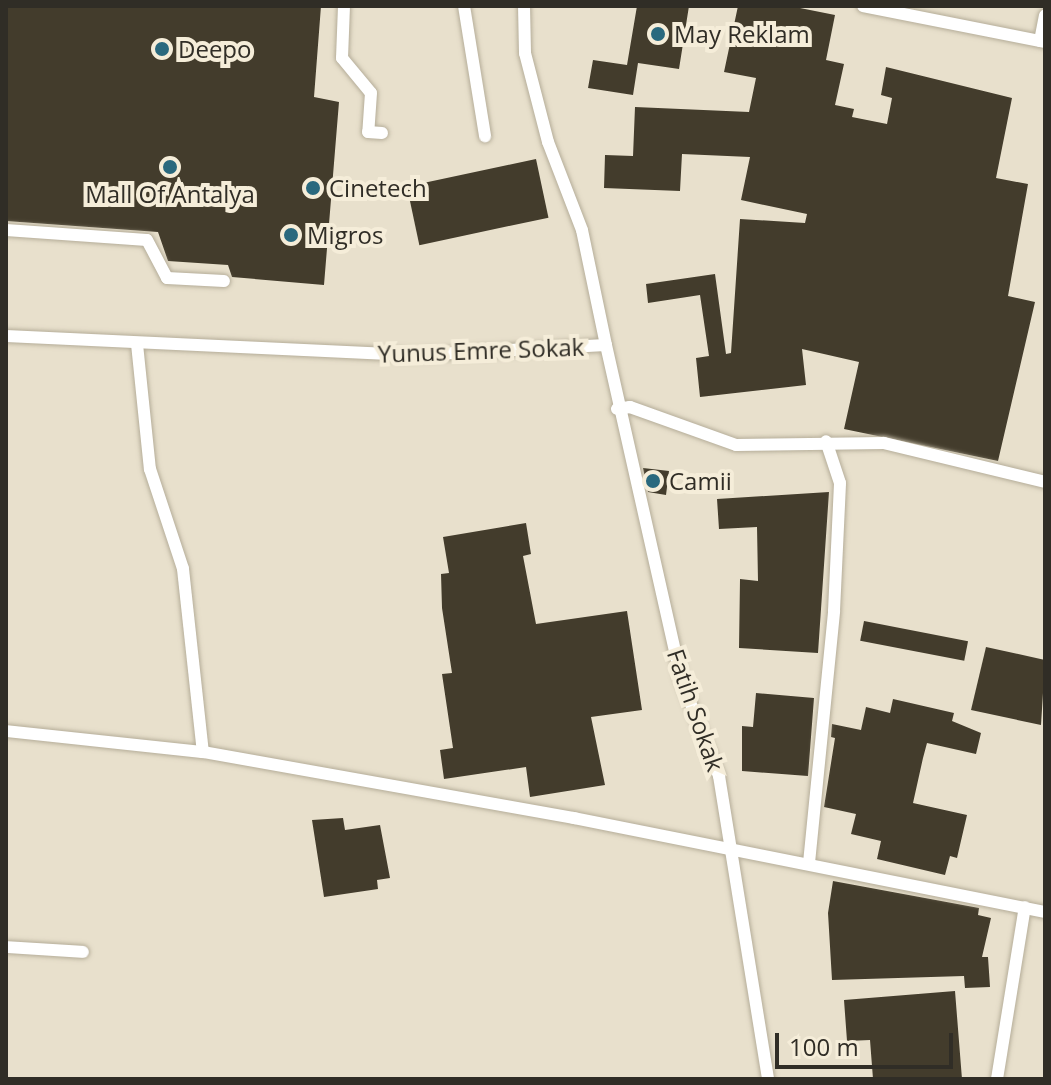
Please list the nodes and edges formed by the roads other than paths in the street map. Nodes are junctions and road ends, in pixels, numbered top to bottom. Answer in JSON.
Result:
{"nodes":[{"id":1,"x":344,"y":6,"type":"edge"},
{"id":2,"x":464,"y":6,"type":"edge"},
{"id":3,"x":524,"y":6,"type":"edge"},
{"id":4,"x":863,"y":6,"type":"edge"},
{"id":5,"x":1045,"y":15,"type":"edge"},
{"id":6,"x":1042,"y":41,"type":"edge"},
{"id":7,"x":382,"y":133,"type":"dead end"},
{"id":8,"x":485,"y":136,"type":"dead end"},
{"id":9,"x":6,"y":230,"type":"edge"},
{"id":10,"x":224,"y":281,"type":"dead end"},
{"id":11,"x":6,"y":336,"type":"edge"},
{"id":12,"x":137,"y":344,"type":"junction"},
{"id":13,"x":606,"y":345,"type":"junction"},
{"id":14,"x":617,"y":409,"type":"junction"},
{"id":15,"x":826,"y":441,"type":"junction"},
{"id":16,"x":1045,"y":482,"type":"edge"},
{"id":17,"x":6,"y":731,"type":"edge"},
{"id":18,"x":203,"y":752,"type":"junction"},
{"id":19,"x":732,"y":852,"type":"junction"},
{"id":20,"x":809,"y":863,"type":"junction"},
{"id":21,"x":1025,"y":907,"type":"junction"},
{"id":22,"x":1045,"y":912,"type":"edge"},
{"id":23,"x":6,"y":947,"type":"edge"},
{"id":24,"x":83,"y":952,"type":"dead end"},
{"id":25,"x":768,"y":1079,"type":"edge"},
{"id":26,"x":997,"y":1079,"type":"edge"}],
"edges":[{"from":1,"to":7,"type":"street"},
{"from":2,"to":8,"type":"street"},
{"from":3,"to":13,"type":"street","name":"Yunus Emre Sokak"},
{"from":4,"to":6,"type":"street"},
{"from":5,"to":6,"type":"street"},
{"from":9,"to":10,"type":"street"},
{"from":11,"to":12,"type":"street","name":"Yunus Emre Sokak"},
{"from":12,"to":13,"type":"street","name":"Yunus Emre Sokak"},
{"from":12,"to":18,"type":"street"},
{"from":13,"to":14,"type":"street","name":"Fatih Sokak"},
{"from":14,"to":15,"type":"street"},
{"from":14,"to":19,"type":"street","name":"Fatih Sokak"},
{"from":15,"to":16,"type":"street"},
{"from":15,"to":20,"type":"street"},
{"from":17,"to":18,"type":"street"},
{"from":18,"to":19,"type":"street"},
{"from":19,"to":20,"type":"street"},
{"from":19,"to":25,"type":"street","name":"Fatih Sokak"},
{"from":20,"to":21,"type":"street"},
{"from":21,"to":22,"type":"street"},
{"from":21,"to":26,"type":"street"},
{"from":23,"to":24,"type":"street"}]}
